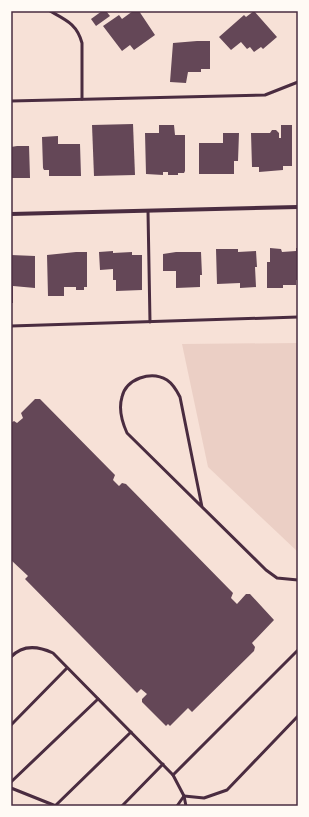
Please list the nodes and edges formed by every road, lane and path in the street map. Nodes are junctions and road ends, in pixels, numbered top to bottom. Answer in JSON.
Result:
{"nodes":[{"id":1,"x":50,"y":11,"type":"edge"},
{"id":2,"x":298,"y":82,"type":"edge"},
{"id":3,"x":82,"y":100,"type":"junction"},
{"id":4,"x":11,"y":101,"type":"edge"},
{"id":5,"x":298,"y":207,"type":"edge"},
{"id":6,"x":148,"y":211,"type":"junction"},
{"id":7,"x":11,"y":214,"type":"edge"},
{"id":8,"x":298,"y":318,"type":"edge"},
{"id":9,"x":150,"y":322,"type":"junction"},
{"id":10,"x":11,"y":326,"type":"edge"},
{"id":11,"x":202,"y":507,"type":"junction"},
{"id":12,"x":298,"y":580,"type":"edge"},
{"id":13,"x":298,"y":650,"type":"edge"},
{"id":14,"x":11,"y":656,"type":"edge"},
{"id":15,"x":67,"y":668,"type":"junction"},
{"id":16,"x":98,"y":699,"type":"junction"},
{"id":17,"x":298,"y":716,"type":"edge"},
{"id":18,"x":11,"y":725,"type":"edge"},
{"id":19,"x":131,"y":732,"type":"junction"},
{"id":20,"x":163,"y":764,"type":"junction"},
{"id":21,"x":173,"y":775,"type":"junction"},
{"id":22,"x":11,"y":782,"type":"edge"},
{"id":23,"x":11,"y":788,"type":"edge"},
{"id":24,"x":184,"y":796,"type":"junction"},
{"id":25,"x":55,"y":806,"type":"edge"},
{"id":26,"x":122,"y":806,"type":"edge"},
{"id":27,"x":177,"y":806,"type":"edge"},
{"id":28,"x":186,"y":806,"type":"edge"}],
"edges":[{"from":1,"to":3,"type":"lane"},
{"from":2,"to":3,"type":"lane"},
{"from":3,"to":4,"type":"lane"},
{"from":5,"to":6,"type":"street"},
{"from":6,"to":7,"type":"street"},
{"from":6,"to":9,"type":"lane"},
{"from":8,"to":9,"type":"lane"},
{"from":9,"to":10,"type":"lane"},
{"from":11,"to":11,"type":"lane"},
{"from":11,"to":12,"type":"lane"},
{"from":13,"to":21,"type":"lane"},
{"from":14,"to":15,"type":"lane"},
{"from":15,"to":16,"type":"lane"},
{"from":15,"to":18,"type":"lane"},
{"from":16,"to":19,"type":"lane"},
{"from":16,"to":22,"type":"lane"},
{"from":17,"to":24,"type":"lane"},
{"from":19,"to":20,"type":"lane"},
{"from":19,"to":25,"type":"lane"},
{"from":20,"to":21,"type":"lane"},
{"from":20,"to":26,"type":"lane"},
{"from":21,"to":24,"type":"lane"},
{"from":23,"to":25,"type":"lane"},
{"from":24,"to":27,"type":"lane"},
{"from":24,"to":28,"type":"lane"}]}
